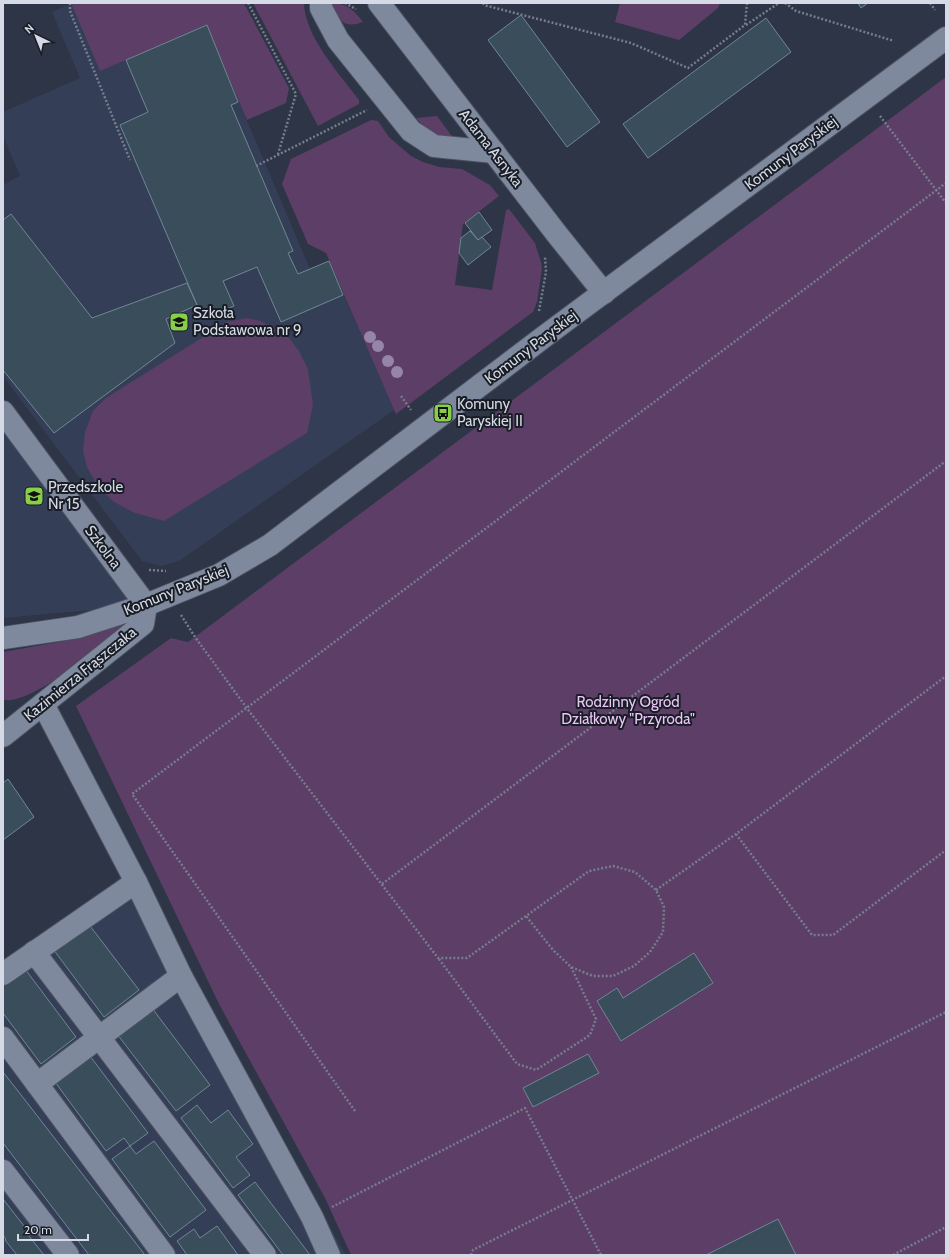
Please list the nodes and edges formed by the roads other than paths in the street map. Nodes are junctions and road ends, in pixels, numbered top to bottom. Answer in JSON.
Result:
{"nodes":[{"id":1,"x":322,"y":3,"type":"edge"},
{"id":2,"x":379,"y":3,"type":"edge"},
{"id":3,"x":946,"y":38,"type":"edge"},
{"id":4,"x":494,"y":152,"type":"junction"},
{"id":5,"x":604,"y":293,"type":"junction"},
{"id":6,"x":3,"y":412,"type":"edge"},
{"id":7,"x":146,"y":605,"type":"junction"},
{"id":8,"x":3,"y":638,"type":"edge"},
{"id":9,"x":43,"y":704,"type":"junction"},
{"id":10,"x":3,"y":736,"type":"edge"},
{"id":11,"x":136,"y":882,"type":"junction"},
{"id":12,"x":34,"y":952,"type":"junction"},
{"id":13,"x":3,"y":974,"type":"edge"},
{"id":14,"x":181,"y":976,"type":"junction"},
{"id":15,"x":98,"y":1036,"type":"junction"},
{"id":16,"x":3,"y":1038,"type":"edge"},
{"id":17,"x":37,"y":1084,"type":"junction"},
{"id":18,"x":3,"y":1171,"type":"edge"},
{"id":19,"x":68,"y":1255,"type":"edge"},
{"id":20,"x":164,"y":1255,"type":"edge"},
{"id":21,"x":264,"y":1255,"type":"edge"},
{"id":22,"x":329,"y":1255,"type":"edge"}],
"edges":[{"from":1,"to":4,"type":"street"},
{"from":2,"to":4,"type":"street","name":"Adama Asnyka"},
{"from":3,"to":5,"type":"street","name":"Komuny Paryskiej"},
{"from":4,"to":5,"type":"street","name":"Adama Asnyka"},
{"from":5,"to":7,"type":"street","name":"Komuny Paryskiej"},
{"from":6,"to":7,"type":"street","name":"Szkolna"},
{"from":7,"to":8,"type":"street","name":"Komuny Paryskiej"},
{"from":7,"to":9,"type":"street","name":"Kazimierza Frąszczaka"},
{"from":9,"to":10,"type":"street","name":"Kazimierza Frąszczaka"},
{"from":9,"to":11,"type":"street"},
{"from":11,"to":12,"type":"street"},
{"from":11,"to":14,"type":"street"},
{"from":12,"to":13,"type":"street"},
{"from":12,"to":15,"type":"street"},
{"from":14,"to":15,"type":"street"},
{"from":14,"to":22,"type":"street"},
{"from":15,"to":17,"type":"street"},
{"from":15,"to":21,"type":"street"},
{"from":16,"to":17,"type":"street"},
{"from":17,"to":20,"type":"street"},
{"from":18,"to":19,"type":"street"}]}
